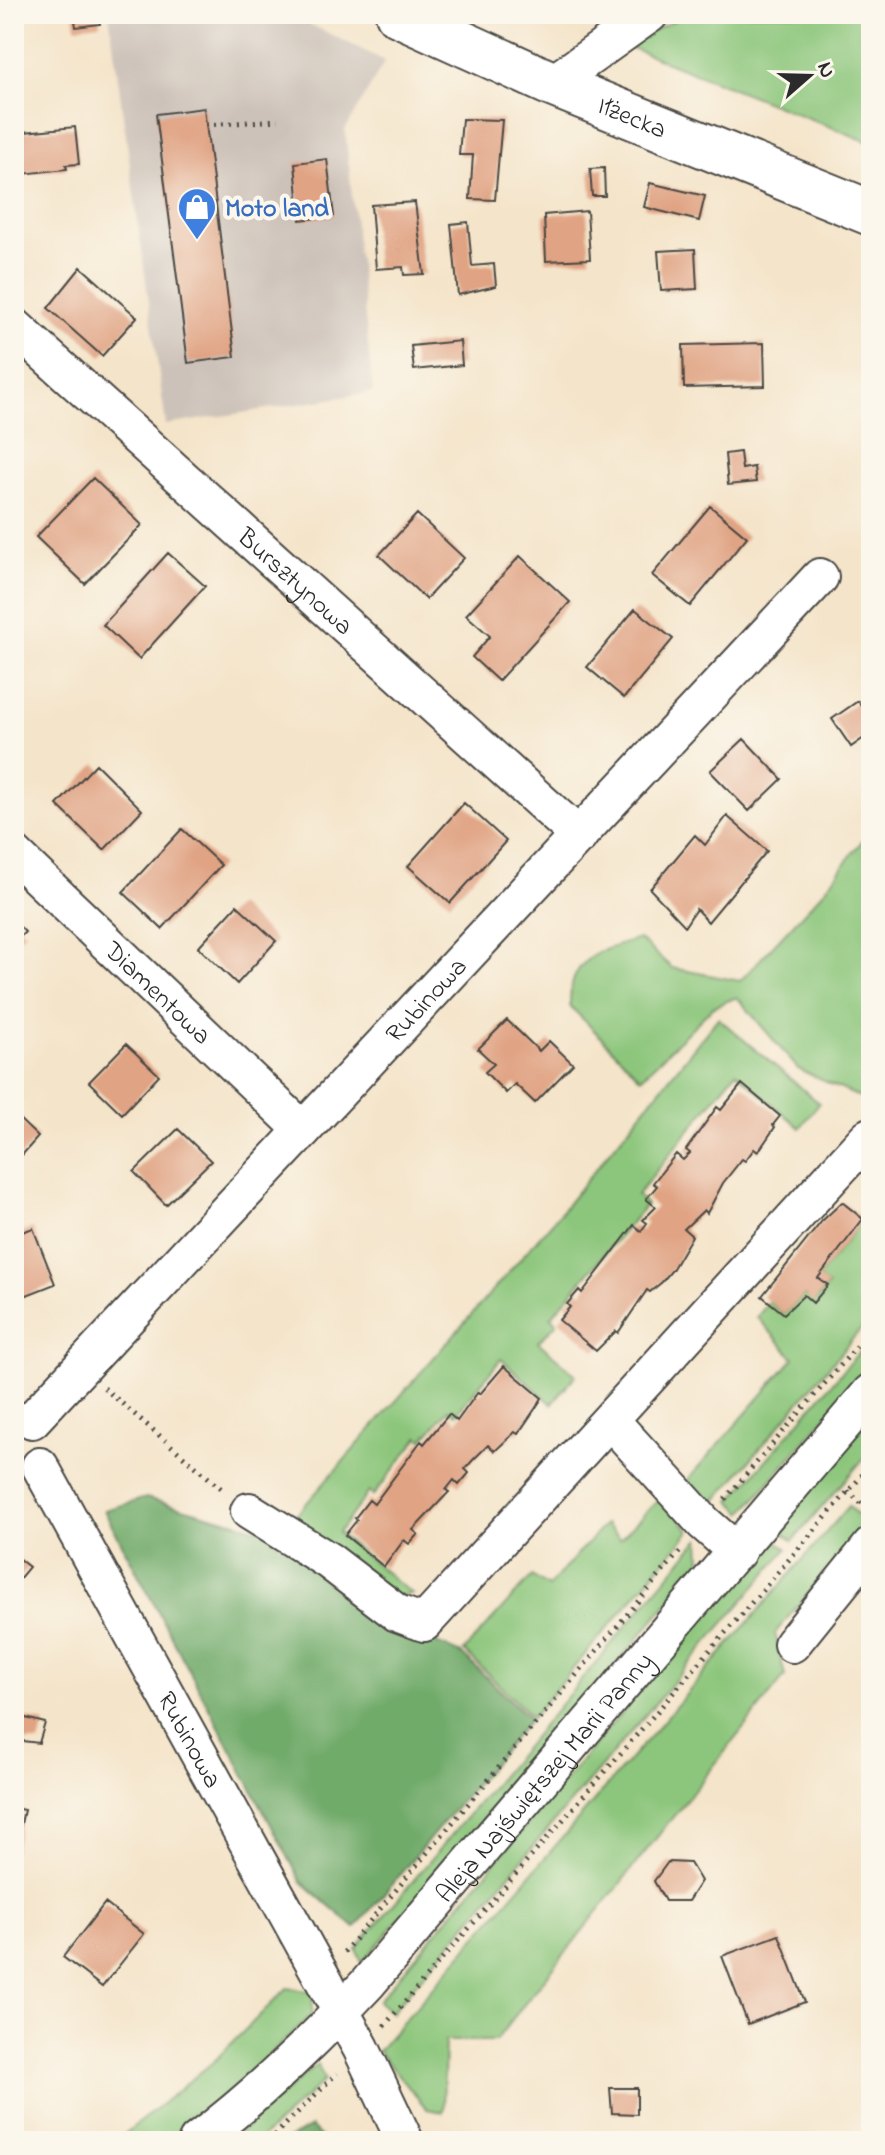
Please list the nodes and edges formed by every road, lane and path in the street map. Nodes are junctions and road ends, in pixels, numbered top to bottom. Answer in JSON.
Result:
{"nodes":[{"id":1,"x":398,"y":14,"type":"edge"},
{"id":2,"x":650,"y":14,"type":"edge"},
{"id":3,"x":552,"y":84,"type":"junction"},
{"id":4,"x":278,"y":120,"type":"dead end"},
{"id":5,"x":206,"y":125,"type":"dead end"},
{"id":6,"x":871,"y":213,"type":"edge"},
{"id":7,"x":14,"y":326,"type":"edge"},
{"id":8,"x":820,"y":577,"type":"dead end"},
{"id":9,"x":579,"y":836,"type":"junction"},
{"id":10,"x":14,"y":854,"type":"edge"},
{"id":11,"x":303,"y":1130,"type":"junction"},
{"id":12,"x":871,"y":1140,"type":"edge"},
{"id":13,"x":871,"y":1330,"type":"edge"},
{"id":14,"x":94,"y":1380,"type":"dead end"},
{"id":15,"x":871,"y":1392,"type":"edge"},
{"id":16,"x":23,"y":1420,"type":"edge"},
{"id":17,"x":611,"y":1421,"type":"junction"},
{"id":18,"x":871,"y":1465,"type":"edge"},
{"id":19,"x":27,"y":1469,"type":"edge"},
{"id":20,"x":848,"y":1491,"type":"junction"},
{"id":21,"x":249,"y":1511,"type":"joint"},
{"id":22,"x":871,"y":1513,"type":"edge"},
{"id":23,"x":704,"y":1523,"type":"junction"},
{"id":24,"x":871,"y":1546,"type":"edge"},
{"id":25,"x":737,"y":1552,"type":"junction"},
{"id":26,"x":792,"y":1644,"type":"dead end"},
{"id":27,"x":321,"y":1980,"type":"junction"},
{"id":28,"x":340,"y":2013,"type":"junction"},
{"id":29,"x":361,"y":2048,"type":"junction"},
{"id":30,"x":197,"y":2141,"type":"edge"},
{"id":31,"x":269,"y":2141,"type":"edge"},
{"id":32,"x":405,"y":2141,"type":"edge"}],
"edges":[{"from":1,"to":3,"type":"main road","name":"Iłżecka"},
{"from":2,"to":3,"type":"street"},
{"from":3,"to":6,"type":"main road","name":"Iłżecka"},
{"from":4,"to":5,"type":"path"},
{"from":7,"to":9,"type":"street","name":"Bursztynowa"},
{"from":8,"to":9,"type":"street","name":"Rubinowa"},
{"from":9,"to":11,"type":"street","name":"Rubinowa"},
{"from":10,"to":11,"type":"street","name":"Diamentowa"},
{"from":11,"to":16,"type":"street","name":"Rubinowa"},
{"from":12,"to":17,"type":"street"},
{"from":13,"to":23,"type":"path"},
{"from":14,"to":21,"type":"path"},
{"from":15,"to":25,"type":"street","name":"Aleja Najświętszej Marii Panny"},
{"from":16,"to":19,"type":"street","name":"Rubinowa"},
{"from":17,"to":21,"type":"street"},
{"from":17,"to":23,"type":"street"},
{"from":18,"to":20,"type":"path"},
{"from":19,"to":27,"type":"street","name":"Rubinowa"},
{"from":20,"to":22,"type":"path"},
{"from":20,"to":29,"type":"path"},
{"from":23,"to":25,"type":"street"},
{"from":23,"to":27,"type":"path"},
{"from":24,"to":26,"type":"street"},
{"from":25,"to":28,"type":"street","name":"Aleja Najświętszej Marii Panny"},
{"from":27,"to":28,"type":"street","name":"Rubinowa"},
{"from":28,"to":29,"type":"street","name":"Rubinowa"},
{"from":28,"to":30,"type":"street","name":"Aleja Najświętszej Marii Panny"},
{"from":29,"to":31,"type":"path"},
{"from":29,"to":32,"type":"street","name":"Rubinowa"}]}
